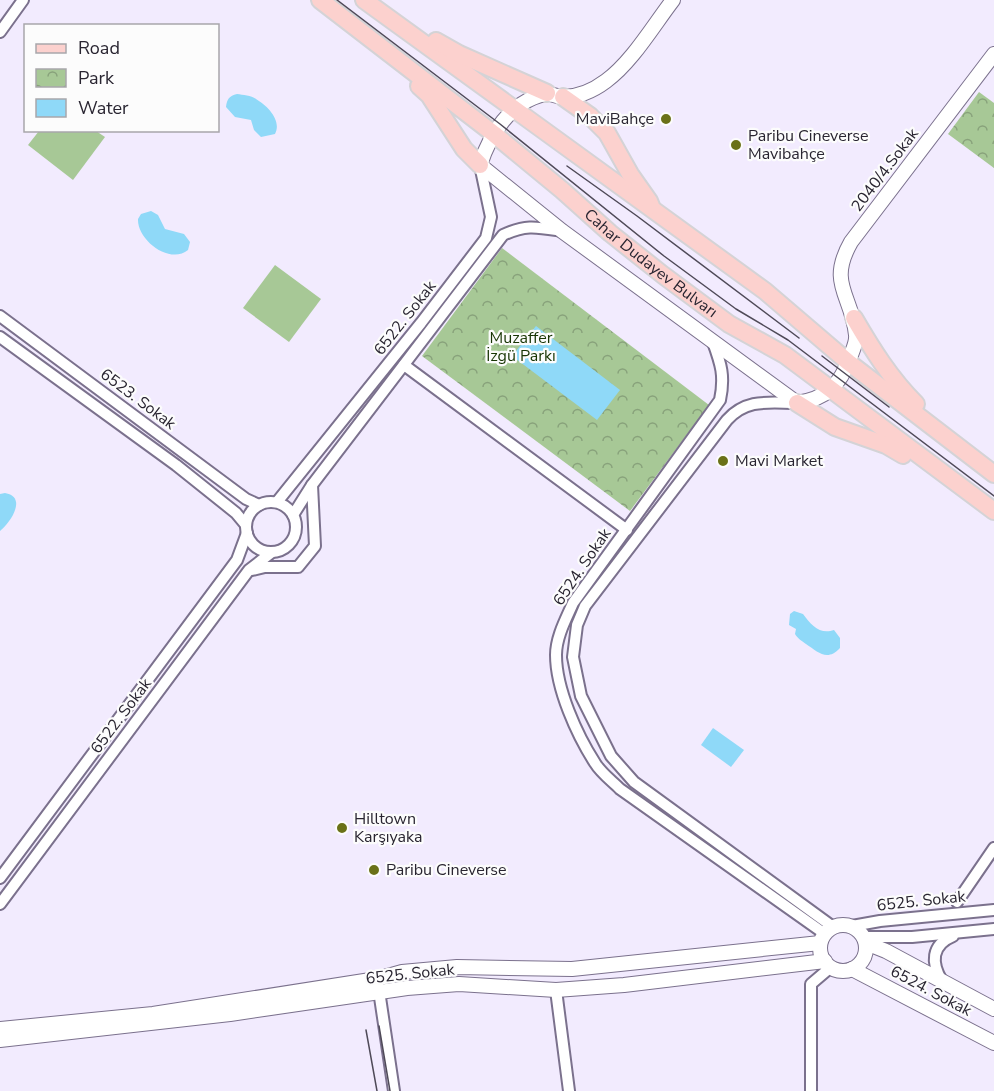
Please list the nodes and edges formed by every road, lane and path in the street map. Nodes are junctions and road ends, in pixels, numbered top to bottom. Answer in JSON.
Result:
{"nodes":[{"id":1,"x":23,"y":0,"type":"edge"},
{"id":2,"x":320,"y":0,"type":"edge"},
{"id":3,"x":364,"y":0,"type":"edge"},
{"id":4,"x":673,"y":0,"type":"edge"},
{"id":5,"x":345,"y":19,"type":"junction"},
{"id":6,"x":0,"y":32,"type":"edge"},
{"id":7,"x":994,"y":54,"type":"edge"},
{"id":8,"x":555,"y":95,"type":"junction"},
{"id":9,"x":515,"y":110,"type":"junction"},
{"id":10,"x":494,"y":134,"type":"junction"},
{"id":11,"x":480,"y":165,"type":"junction"},
{"id":12,"x":652,"y":211,"type":"junction"},
{"id":13,"x":562,"y":231,"type":"junction"},
{"id":14,"x":0,"y":316,"type":"edge"},
{"id":15,"x":854,"y":318,"type":"junction"},
{"id":16,"x":0,"y":337,"type":"edge"},
{"id":17,"x":712,"y":342,"type":"junction"},
{"id":18,"x":848,"y":362,"type":"junction"},
{"id":19,"x":404,"y":365,"type":"junction"},
{"id":20,"x":831,"y":390,"type":"junction"},
{"id":21,"x":797,"y":403,"type":"junction"},
{"id":22,"x":958,"y":447,"type":"junction"},
{"id":23,"x":994,"y":474,"type":"edge"},
{"id":24,"x":312,"y":485,"type":"junction"},
{"id":25,"x":971,"y":494,"type":"junction"},
{"id":26,"x":277,"y":502,"type":"junction"},
{"id":27,"x":259,"y":505,"type":"junction"},
{"id":28,"x":994,"y":512,"type":"edge"},
{"id":29,"x":293,"y":515,"type":"junction"},
{"id":30,"x":247,"y":529,"type":"junction"},
{"id":31,"x":627,"y":530,"type":"junction"},
{"id":32,"x":273,"y":552,"type":"junction"},
{"id":33,"x":249,"y":570,"type":"junction"},
{"id":34,"x":994,"y":848,"type":"edge"},
{"id":35,"x":0,"y":878,"type":"edge"},
{"id":36,"x":957,"y":902,"type":"dead end"},
{"id":37,"x":0,"y":904,"type":"edge"},
{"id":38,"x":994,"y":910,"type":"edge"},
{"id":39,"x":852,"y":926,"type":"junction"},
{"id":40,"x":994,"y":929,"type":"edge"},
{"id":41,"x":966,"y":932,"type":"junction"},
{"id":42,"x":826,"y":934,"type":"junction"},
{"id":43,"x":865,"y":940,"type":"junction"},
{"id":44,"x":828,"y":964,"type":"junction"},
{"id":45,"x":852,"y":969,"type":"junction"},
{"id":46,"x":942,"y":982,"type":"junction"},
{"id":47,"x":379,"y":986,"type":"junction"},
{"id":48,"x":556,"y":990,"type":"junction"},
{"id":49,"x":994,"y":1010,"type":"edge"},
{"id":50,"x":0,"y":1029,"type":"edge"},
{"id":51,"x":0,"y":1040,"type":"edge"},
{"id":52,"x":994,"y":1043,"type":"edge"},
{"id":53,"x":394,"y":1091,"type":"edge"},
{"id":54,"x":569,"y":1091,"type":"edge"},
{"id":55,"x":811,"y":1091,"type":"edge"}],
"edges":[{"from":1,"to":6,"type":"street"},
{"from":2,"to":5,"type":"main road","name":"Cahar Dudayev Bulvarı"},
{"from":3,"to":8,"type":"main road"},
{"from":3,"to":9,"type":"main road"},
{"from":4,"to":8,"type":"street"},
{"from":5,"to":10,"type":"main road","name":"Cahar Dudayev Bulvarı"},
{"from":5,"to":11,"type":"main road"},
{"from":7,"to":15,"type":"street","name":"2040/4.Sokak"},
{"from":8,"to":9,"type":"street"},
{"from":8,"to":12,"type":"main road"},
{"from":9,"to":10,"type":"street"},
{"from":9,"to":12,"type":"main road"},
{"from":10,"to":11,"type":"street"},
{"from":10,"to":20,"type":"main road","name":"Cahar Dudayev Bulvarı"},
{"from":11,"to":13,"type":"street"},
{"from":11,"to":26,"type":"street","name":"6522. Sokak"},
{"from":12,"to":18,"type":"main road"},
{"from":13,"to":17,"type":"street"},
{"from":13,"to":19,"type":"street","name":"6522. Sokak"},
{"from":14,"to":27,"type":"street","name":"6523. Sokak"},
{"from":15,"to":18,"type":"street"},
{"from":15,"to":22,"type":"main road"},
{"from":16,"to":30,"type":"street","name":"6523. Sokak"},
{"from":17,"to":21,"type":"street"},
{"from":17,"to":31,"type":"street","name":"6524. Sokak"},
{"from":18,"to":20,"type":"street"},
{"from":18,"to":22,"type":"main road"},
{"from":19,"to":24,"type":"street","name":"6522. Sokak"},
{"from":19,"to":31,"type":"street"},
{"from":20,"to":21,"type":"street"},
{"from":20,"to":25,"type":"main road","name":"Cahar Dudayev Bulvarı"},
{"from":21,"to":25,"type":"main road"},
{"from":21,"to":42,"type":"street","name":"6524. Sokak"},
{"from":22,"to":23,"type":"main road"},
{"from":24,"to":29,"type":"street","name":"6522. Sokak"},
{"from":24,"to":33,"type":"street"},
{"from":25,"to":28,"type":"main road","name":"Cahar Dudayev Bulvarı"},
{"from":26,"to":27,"type":"street"},
{"from":26,"to":29,"type":"street"},
{"from":27,"to":30,"type":"street"},
{"from":29,"to":32,"type":"street"},
{"from":30,"to":32,"type":"street"},
{"from":30,"to":35,"type":"street","name":"6522. Sokak"},
{"from":31,"to":42,"type":"street","name":"6524. Sokak"},
{"from":32,"to":33,"type":"street","name":"6522. Sokak"},
{"from":33,"to":37,"type":"street","name":"6522. Sokak"},
{"from":34,"to":36,"type":"street"},
{"from":38,"to":39,"type":"street","name":"6525. Sokak"},
{"from":39,"to":42,"type":"street"},
{"from":39,"to":43,"type":"street"},
{"from":40,"to":41,"type":"street","name":"6525. Sokak"},
{"from":41,"to":43,"type":"street","name":"6525. Sokak"},
{"from":41,"to":46,"type":"street"},
{"from":42,"to":44,"type":"street"},
{"from":42,"to":47,"type":"street","name":"6525. Sokak"},
{"from":43,"to":45,"type":"street"},
{"from":43,"to":46,"type":"street","name":"6524. Sokak"},
{"from":44,"to":45,"type":"street"},
{"from":44,"to":48,"type":"street","name":"6525. Sokak"},
{"from":44,"to":55,"type":"street"},
{"from":45,"to":52,"type":"street","name":"6524. Sokak"},
{"from":46,"to":49,"type":"street","name":"6524. Sokak"},
{"from":47,"to":48,"type":"street","name":"6525. Sokak"},
{"from":47,"to":50,"type":"street","name":"6525. Sokak"},
{"from":47,"to":51,"type":"street","name":"6525. Sokak"},
{"from":47,"to":53,"type":"street"},
{"from":48,"to":54,"type":"street"}]}
